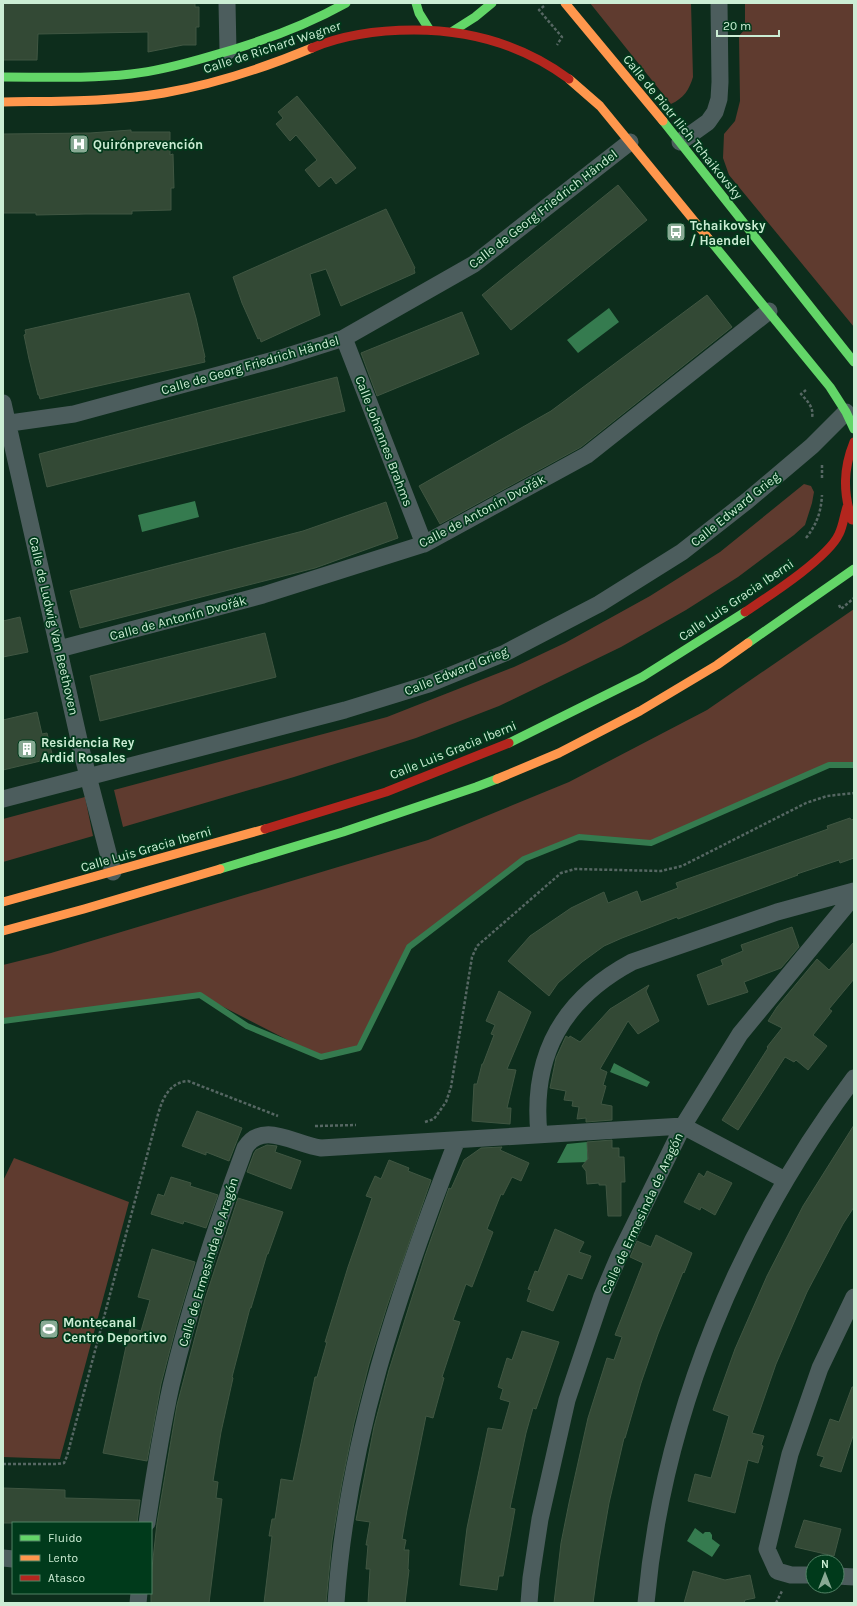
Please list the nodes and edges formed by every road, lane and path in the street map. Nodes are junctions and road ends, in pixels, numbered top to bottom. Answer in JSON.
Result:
{"nodes":[{"id":1,"x":227,"y":3,"type":"edge"},
{"id":2,"x":346,"y":3,"type":"edge"},
{"id":3,"x":416,"y":3,"type":"edge"},
{"id":4,"x":492,"y":3,"type":"edge"},
{"id":5,"x":547,"y":3,"type":"edge"},
{"id":6,"x":565,"y":3,"type":"edge"},
{"id":7,"x":719,"y":3,"type":"edge"},
{"id":8,"x":429,"y":29,"type":"junction"},
{"id":9,"x":453,"y":31,"type":"junction"},
{"id":10,"x":228,"y":51,"type":"junction"},
{"id":11,"x":545,"y":63,"type":"junction"},
{"id":12,"x":3,"y":77,"type":"edge"},
{"id":13,"x":3,"y":102,"type":"edge"},
{"id":14,"x":630,"y":142,"type":"junction"},
{"id":15,"x":680,"y":142,"type":"junction"},
{"id":16,"x":769,"y":311,"type":"junction"},
{"id":17,"x":344,"y":338,"type":"junction"},
{"id":18,"x":854,"y":362,"type":"edge"},
{"id":19,"x":822,"y":377,"type":"junction"},
{"id":20,"x":3,"y":403,"type":"edge"},
{"id":21,"x":846,"y":412,"type":"junction"},
{"id":22,"x":5,"y":424,"type":"edge"},
{"id":23,"x":854,"y":429,"type":"edge"},
{"id":24,"x":854,"y":442,"type":"edge"},
{"id":25,"x":812,"y":446,"type":"junction"},
{"id":26,"x":822,"y":484,"type":"dead end"},
{"id":27,"x":823,"y":491,"type":"dead end"},
{"id":28,"x":847,"y":507,"type":"junction"},
{"id":29,"x":854,"y":523,"type":"edge"},
{"id":30,"x":805,"y":540,"type":"dead end"},
{"id":31,"x":424,"y":544,"type":"junction"},
{"id":32,"x":854,"y":569,"type":"edge"},
{"id":33,"x":827,"y":589,"type":"junction"},
{"id":34,"x":854,"y":598,"type":"edge"},
{"id":35,"x":59,"y":650,"type":"junction"},
{"id":36,"x":88,"y":777,"type":"junction"},
{"id":37,"x":854,"y":793,"type":"edge"},
{"id":38,"x":3,"y":799,"type":"edge"},
{"id":39,"x":113,"y":872,"type":"junction"},
{"id":40,"x":854,"y":891,"type":"edge"},
{"id":41,"x":854,"y":896,"type":"edge"},
{"id":42,"x":3,"y":902,"type":"edge"},
{"id":43,"x":3,"y":931,"type":"edge"},
{"id":44,"x":854,"y":1078,"type":"edge"},
{"id":45,"x":282,"y":1117,"type":"dead end"},
{"id":46,"x":424,"y":1122,"type":"dead end"},
{"id":47,"x":308,"y":1125,"type":"dead end"},
{"id":48,"x":360,"y":1125,"type":"dead end"},
{"id":49,"x":683,"y":1126,"type":"junction"},
{"id":50,"x":539,"y":1134,"type":"junction"},
{"id":51,"x":457,"y":1140,"type":"junction"},
{"id":52,"x":785,"y":1180,"type":"junction"},
{"id":53,"x":854,"y":1297,"type":"edge"},
{"id":54,"x":3,"y":1464,"type":"edge"},
{"id":55,"x":147,"y":1522,"type":"edge"},
{"id":56,"x":805,"y":1576,"type":"edge"},
{"id":57,"x":336,"y":1603,"type":"edge"},
{"id":58,"x":529,"y":1603,"type":"edge"},
{"id":59,"x":646,"y":1603,"type":"edge"}],
"edges":[{"from":1,"to":10,"type":"street"},
{"from":2,"to":10,"type":"main road","name":"Calle de Richard Wagner"},
{"from":3,"to":8,"type":"main road"},
{"from":4,"to":9,"type":"main road"},
{"from":5,"to":11,"type":"path"},
{"from":6,"to":15,"type":"main road","name":"Calle de Piotr Ilich Tchaikovsky"},
{"from":7,"to":15,"type":"street"},
{"from":8,"to":9,"type":"main road","name":"Calle de Richard Wagner"},
{"from":8,"to":13,"type":"main road","name":"Calle de Richard Wagner"},
{"from":9,"to":11,"type":"main road","name":"Calle de Richard Wagner"},
{"from":10,"to":12,"type":"main road","name":"Calle de Richard Wagner"},
{"from":11,"to":14,"type":"main road"},
{"from":14,"to":16,"type":"main road"},
{"from":14,"to":17,"type":"street","name":"Calle de Georg Friedrich Händel"},
{"from":15,"to":18,"type":"main road","name":"Calle de Piotr Ilich Tchaikovsky"},
{"from":16,"to":19,"type":"main road"},
{"from":16,"to":31,"type":"street","name":"Calle de Antonín Dvořák"},
{"from":17,"to":22,"type":"street","name":"Calle de Georg Friedrich Händel"},
{"from":17,"to":31,"type":"street","name":"Calle Johannes Brahms"},
{"from":19,"to":21,"type":"main road"},
{"from":19,"to":25,"type":"path"},
{"from":20,"to":22,"type":"street","name":"Calle de Ludwig Van Beethoven"},
{"from":21,"to":23,"type":"main road"},
{"from":21,"to":25,"type":"street","name":"Calle Edward Grieg"},
{"from":22,"to":35,"type":"street","name":"Calle de Ludwig Van Beethoven"},
{"from":24,"to":28,"type":"main road"},
{"from":25,"to":26,"type":"path"},
{"from":25,"to":36,"type":"street","name":"Calle Edward Grieg"},
{"from":27,"to":30,"type":"path"},
{"from":28,"to":29,"type":"main road"},
{"from":28,"to":39,"type":"main road","name":"Calle Luis Gracia Iberni"},
{"from":31,"to":35,"type":"street","name":"Calle de Antonín Dvořák"},
{"from":32,"to":33,"type":"main road"},
{"from":33,"to":34,"type":"path"},
{"from":33,"to":43,"type":"main road"},
{"from":35,"to":36,"type":"street","name":"Calle de Ludwig Van Beethoven"},
{"from":36,"to":38,"type":"street","name":"Calle Edward Grieg"},
{"from":36,"to":39,"type":"street","name":"Calle de Ludwig Van Beethoven"},
{"from":37,"to":46,"type":"path"},
{"from":39,"to":42,"type":"main road","name":"Calle Luis Gracia Iberni"},
{"from":40,"to":50,"type":"street"},
{"from":41,"to":49,"type":"street","name":"Calle de Ermesinda de Aragón"},
{"from":44,"to":52,"type":"street"},
{"from":45,"to":54,"type":"path"},
{"from":47,"to":48,"type":"path"},
{"from":49,"to":50,"type":"street","name":"Calle de Ermesinda de Aragón"},
{"from":49,"to":52,"type":"street","name":"Calle de Ermesinda de Aragón"},
{"from":49,"to":58,"type":"street","name":"Calle de Ermesinda de Aragón"},
{"from":50,"to":51,"type":"street","name":"Calle de Ermesinda de Aragón"},
{"from":51,"to":55,"type":"street","name":"Calle de Ermesinda de Aragón"},
{"from":51,"to":57,"type":"street"},
{"from":52,"to":59,"type":"street"},
{"from":53,"to":56,"type":"street"}]}
